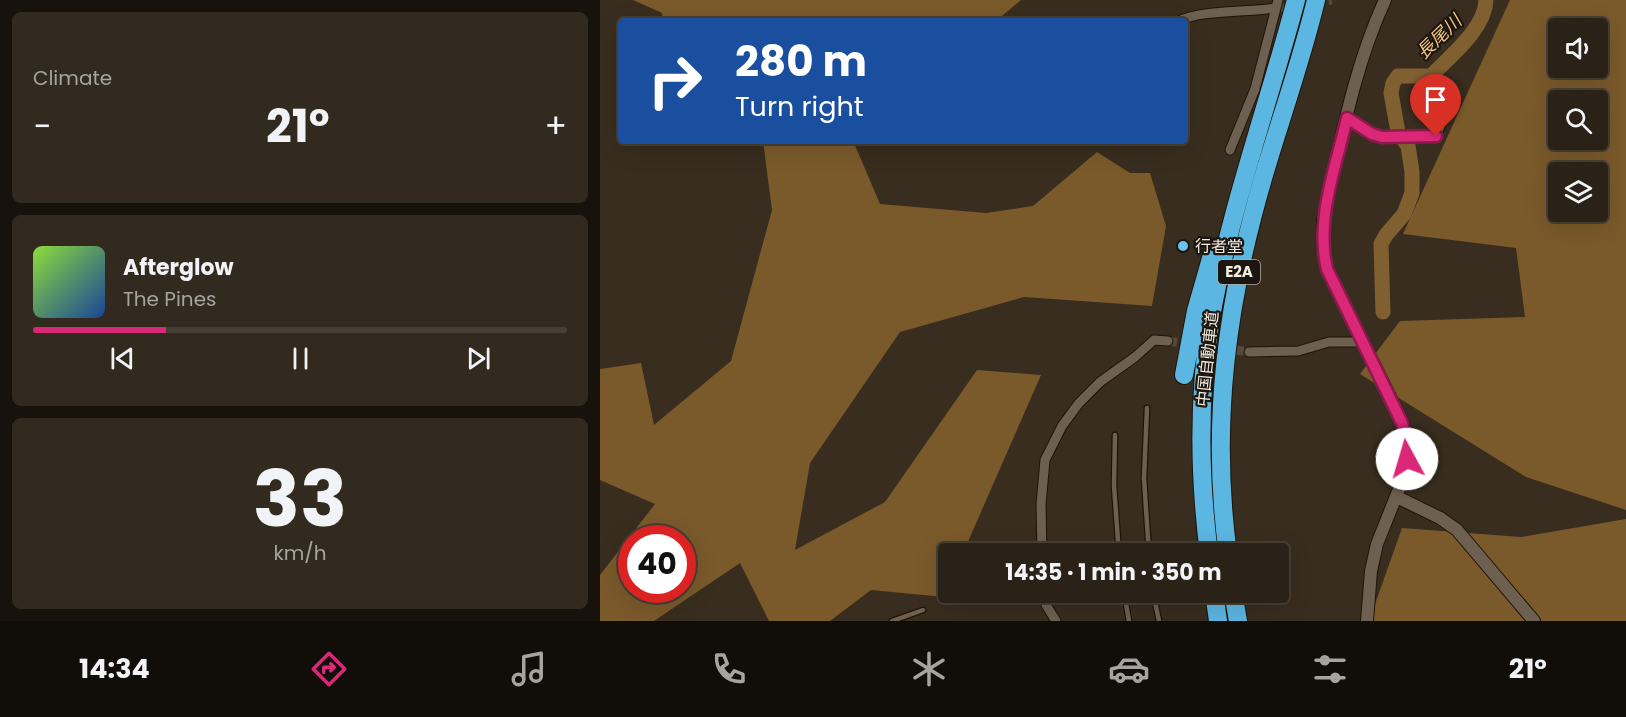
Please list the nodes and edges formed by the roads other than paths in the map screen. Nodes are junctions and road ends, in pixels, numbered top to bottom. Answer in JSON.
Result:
{"nodes":[{"id":1,"x":1296,"y":0,"type":"edge"},
{"id":2,"x":1316,"y":0,"type":"edge"},
{"id":3,"x":1385,"y":0,"type":"edge"},
{"id":4,"x":1276,"y":4,"type":"edge"},
{"id":5,"x":1184,"y":18,"type":"edge"},
{"id":6,"x":1347,"y":118,"type":"junction"},
{"id":7,"x":1440,"y":120,"type":"dead end"},
{"id":8,"x":1258,"y":132,"type":"junction"},
{"id":9,"x":1230,"y":150,"type":"dead end"},
{"id":10,"x":1168,"y":341,"type":"tunnel mouth"},
{"id":11,"x":1364,"y":342,"type":"junction"},
{"id":12,"x":1249,"y":352,"type":"tunnel mouth"},
{"id":13,"x":1184,"y":375,"type":"dead end"},
{"id":14,"x":1147,"y":408,"type":"dead end"},
{"id":15,"x":1115,"y":435,"type":"dead end"},
{"id":16,"x":1396,"y":497,"type":"junction"},
{"id":17,"x":1042,"y":543,"type":"edge"},
{"id":18,"x":1118,"y":543,"type":"edge"},
{"id":19,"x":1148,"y":543,"type":"edge"},
{"id":20,"x":1208,"y":543,"type":"edge"},
{"id":21,"x":1226,"y":543,"type":"edge"},
{"id":22,"x":1046,"y":603,"type":"edge"},
{"id":23,"x":1126,"y":603,"type":"edge"},
{"id":24,"x":1155,"y":603,"type":"edge"},
{"id":25,"x":1216,"y":603,"type":"edge"},
{"id":26,"x":1235,"y":603,"type":"edge"},
{"id":27,"x":923,"y":610,"type":"dead end"},
{"id":28,"x":892,"y":621,"type":"edge"},
{"id":29,"x":1056,"y":621,"type":"edge"},
{"id":30,"x":1129,"y":621,"type":"edge"},
{"id":31,"x":1159,"y":621,"type":"edge"},
{"id":32,"x":1218,"y":621,"type":"edge"},
{"id":33,"x":1238,"y":621,"type":"edge"},
{"id":34,"x":1367,"y":621,"type":"edge"},
{"id":35,"x":1534,"y":621,"type":"edge"}],
"edges":[{"from":1,"to":8,"type":"highway","name":"中国自動車道","number":"E2A"},
{"from":2,"to":21,"type":"highway","name":"中国自動車道","number":"E2A"},
{"from":3,"to":6,"type":"street"},
{"from":4,"to":5,"type":"street"},
{"from":4,"to":9,"type":"street"},
{"from":6,"to":7,"type":"street"},
{"from":6,"to":11,"type":"street"},
{"from":8,"to":13,"type":"highway"},
{"from":8,"to":20,"type":"highway","name":"中国自動車道","number":"E2A"},
{"from":10,"to":17,"type":"street"},
{"from":11,"to":12,"type":"street"},
{"from":11,"to":16,"type":"street"},
{"from":14,"to":19,"type":"lane"},
{"from":15,"to":18,"type":"lane"},
{"from":16,"to":34,"type":"street"},
{"from":16,"to":35,"type":"street"},
{"from":22,"to":29,"type":"street"},
{"from":23,"to":30,"type":"lane"},
{"from":24,"to":31,"type":"lane"},
{"from":25,"to":32,"type":"highway"},
{"from":26,"to":33,"type":"highway"},
{"from":27,"to":28,"type":"lane"}]}
